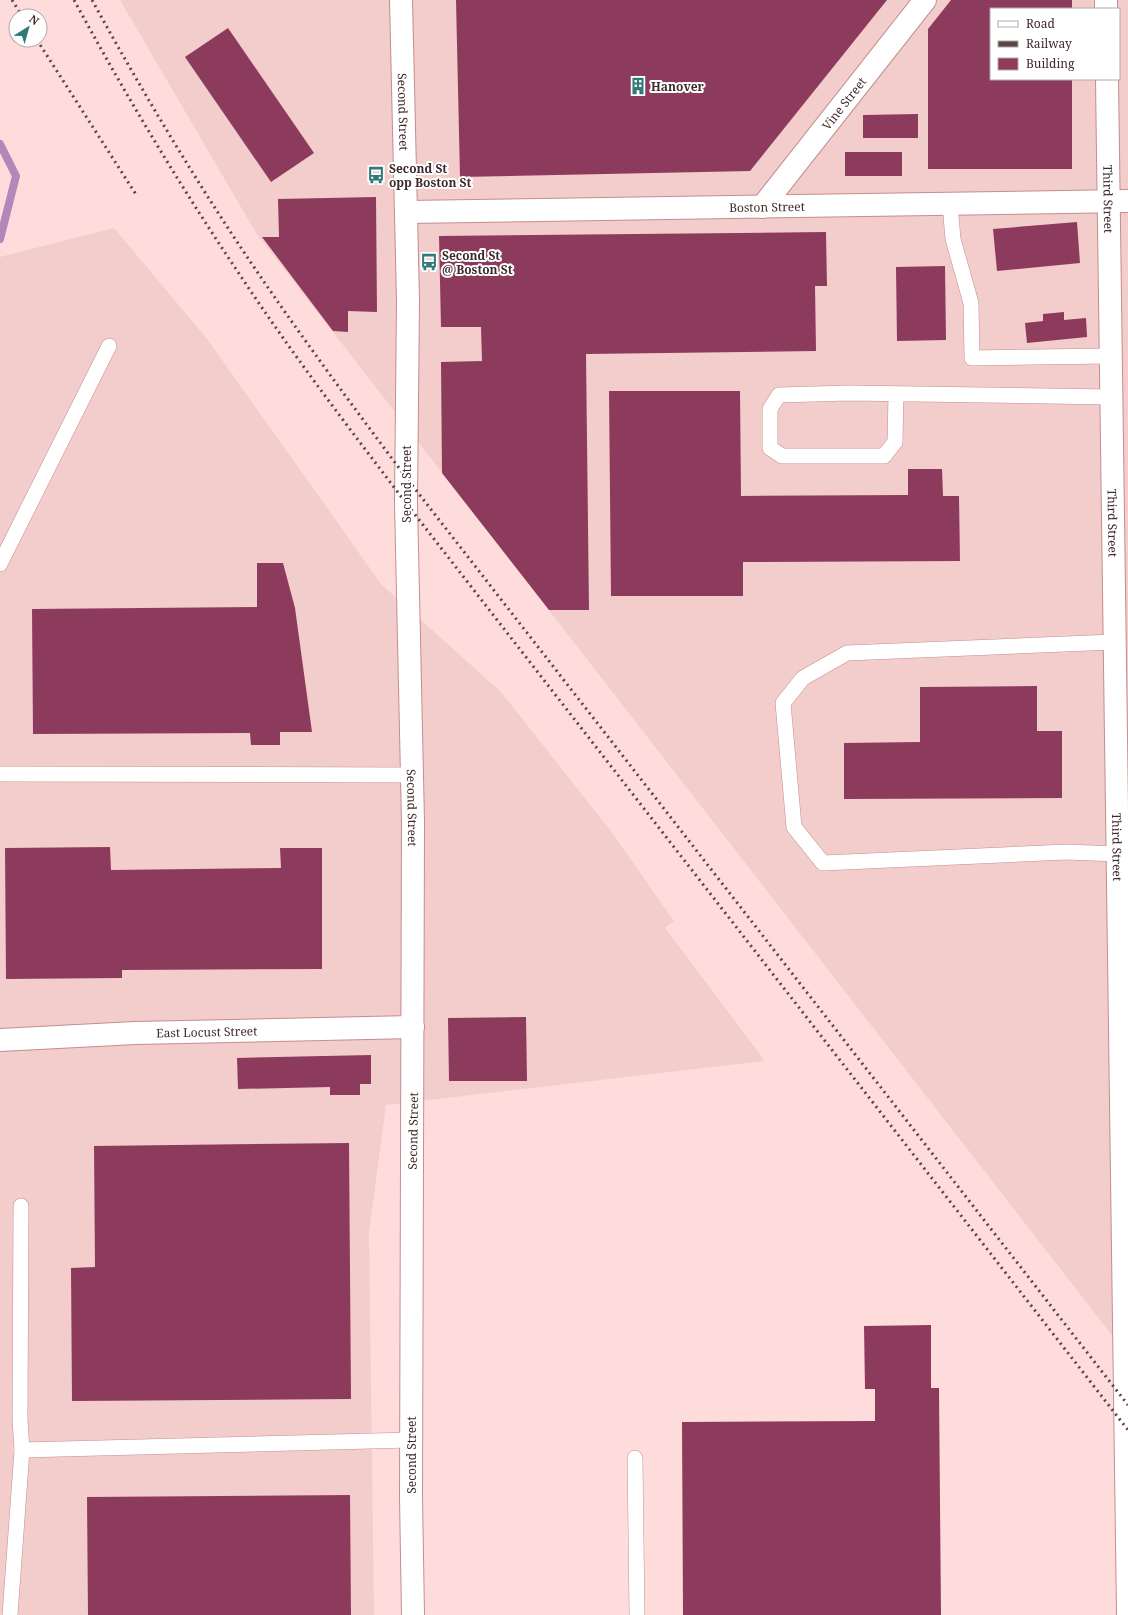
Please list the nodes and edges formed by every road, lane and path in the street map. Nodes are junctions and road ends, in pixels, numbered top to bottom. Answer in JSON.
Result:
{"nodes":[{"id":1,"x":401,"y":0,"type":"edge"},
{"id":2,"x":925,"y":0,"type":"edge"},
{"id":3,"x":1107,"y":80,"type":"edge"},
{"id":4,"x":1118,"y":201,"type":"edge"},
{"id":5,"x":950,"y":204,"type":"junction"},
{"id":6,"x":762,"y":206,"type":"junction"},
{"id":7,"x":406,"y":212,"type":"junction"},
{"id":8,"x":109,"y":346,"type":"dead end"},
{"id":9,"x":1110,"y":356,"type":"junction"},
{"id":10,"x":896,"y":394,"type":"junction"},
{"id":11,"x":1111,"y":397,"type":"junction"},
{"id":12,"x":0,"y":564,"type":"edge"},
{"id":13,"x":1114,"y":642,"type":"junction"},
{"id":14,"x":0,"y":774,"type":"edge"},
{"id":15,"x":412,"y":775,"type":"junction"},
{"id":16,"x":1117,"y":854,"type":"junction"},
{"id":17,"x":413,"y":1027,"type":"junction"},
{"id":18,"x":0,"y":1040,"type":"edge"},
{"id":19,"x":21,"y":1206,"type":"dead end"},
{"id":20,"x":1125,"y":1250,"type":"edge"},
{"id":21,"x":411,"y":1440,"type":"junction"},
{"id":22,"x":22,"y":1450,"type":"junction"},
{"id":23,"x":635,"y":1458,"type":"dead end"},
{"id":24,"x":10,"y":1615,"type":"edge"},
{"id":25,"x":413,"y":1615,"type":"edge"},
{"id":26,"x":637,"y":1615,"type":"edge"},
{"id":27,"x":1128,"y":1615,"type":"edge"}],
"edges":[{"from":1,"to":7,"type":"street","name":"Second Street"},
{"from":2,"to":6,"type":"street","name":"Vine Street"},
{"from":3,"to":4,"type":"street","name":"Third Street"},
{"from":4,"to":5,"type":"street","name":"Boston Street"},
{"from":4,"to":9,"type":"street","name":"Third Street"},
{"from":5,"to":6,"type":"street","name":"Boston Street"},
{"from":5,"to":9,"type":"lane"},
{"from":6,"to":7,"type":"street","name":"Boston Street"},
{"from":7,"to":15,"type":"street","name":"Second Street"},
{"from":8,"to":12,"type":"lane"},
{"from":9,"to":11,"type":"street","name":"Third Street"},
{"from":10,"to":10,"type":"lane"},
{"from":10,"to":11,"type":"lane"},
{"from":11,"to":13,"type":"street","name":"Third Street"},
{"from":13,"to":16,"type":"street","name":"Third Street"},
{"from":13,"to":16,"type":"lane"},
{"from":14,"to":15,"type":"lane"},
{"from":15,"to":17,"type":"street","name":"Second Street"},
{"from":16,"to":20,"type":"street","name":"Third Street"},
{"from":17,"to":18,"type":"street","name":"East Locust Street"},
{"from":17,"to":21,"type":"street","name":"Second Street"},
{"from":19,"to":22,"type":"lane"},
{"from":20,"to":27,"type":"street","name":"Third Street"},
{"from":21,"to":22,"type":"lane"},
{"from":21,"to":25,"type":"street","name":"Second Street"},
{"from":22,"to":24,"type":"lane"},
{"from":23,"to":26,"type":"lane"}]}
